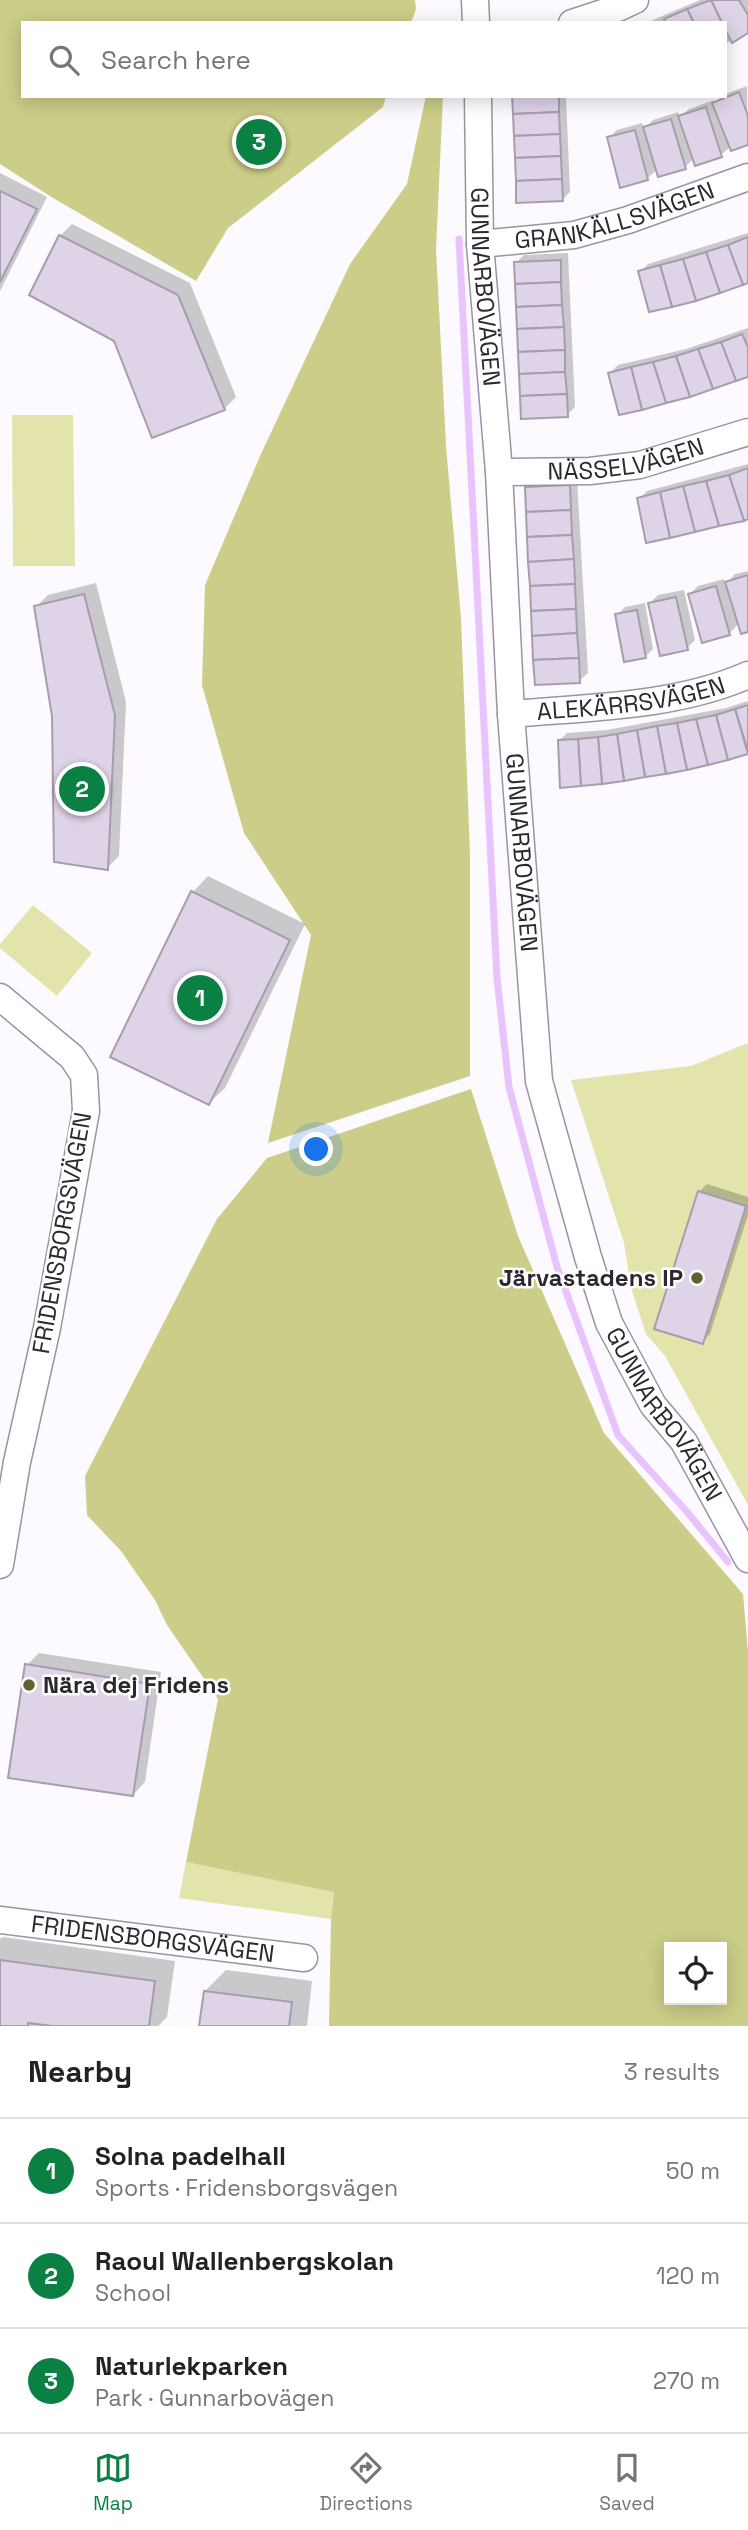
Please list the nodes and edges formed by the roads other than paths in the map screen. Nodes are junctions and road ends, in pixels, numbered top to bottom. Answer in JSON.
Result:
{"nodes":[{"id":1,"x":475,"y":0,"type":"edge"},
{"id":2,"x":635,"y":0,"type":"edge"},
{"id":3,"x":476,"y":21,"type":"edge"},
{"id":4,"x":578,"y":21,"type":"edge"},
{"id":5,"x":478,"y":98,"type":"edge"},
{"id":6,"x":748,"y":177,"type":"edge"},
{"id":7,"x":480,"y":244,"type":"junction"},
{"id":8,"x":748,"y":432,"type":"edge"},
{"id":9,"x":499,"y":472,"type":"junction"},
{"id":10,"x":748,"y":675,"type":"edge"},
{"id":11,"x":511,"y":714,"type":"junction"},
{"id":12,"x":0,"y":996,"type":"edge"},
{"id":13,"x":8,"y":1460,"type":"edge"},
{"id":14,"x":748,"y":1559,"type":"edge"},
{"id":15,"x":0,"y":1565,"type":"edge"},
{"id":16,"x":0,"y":1920,"type":"edge"},
{"id":17,"x":304,"y":1958,"type":"dead end"}],
"edges":[{"from":1,"to":3,"type":"street"},
{"from":2,"to":4,"type":"street"},
{"from":5,"to":7,"type":"street","name":"GUNNARBOVÄGEN"},
{"from":6,"to":7,"type":"street","name":"GRANKÄLLSVÄGEN"},
{"from":7,"to":9,"type":"street","name":"GUNNARBOVÄGEN"},
{"from":8,"to":9,"type":"street","name":"NÄSSELVÄGEN"},
{"from":9,"to":11,"type":"street","name":"GUNNARBOVÄGEN"},
{"from":10,"to":11,"type":"street","name":"ALEKÄRRSVÄGEN"},
{"from":11,"to":14,"type":"street","name":"GUNNARBOVÄGEN"},
{"from":12,"to":13,"type":"street","name":"FRIDENSBORGSVÄGEN"},
{"from":13,"to":15,"type":"street","name":"FRIDENSBORGSVÄGEN"},
{"from":16,"to":17,"type":"street","name":"FRIDENSBORGSVÄGEN"}]}
